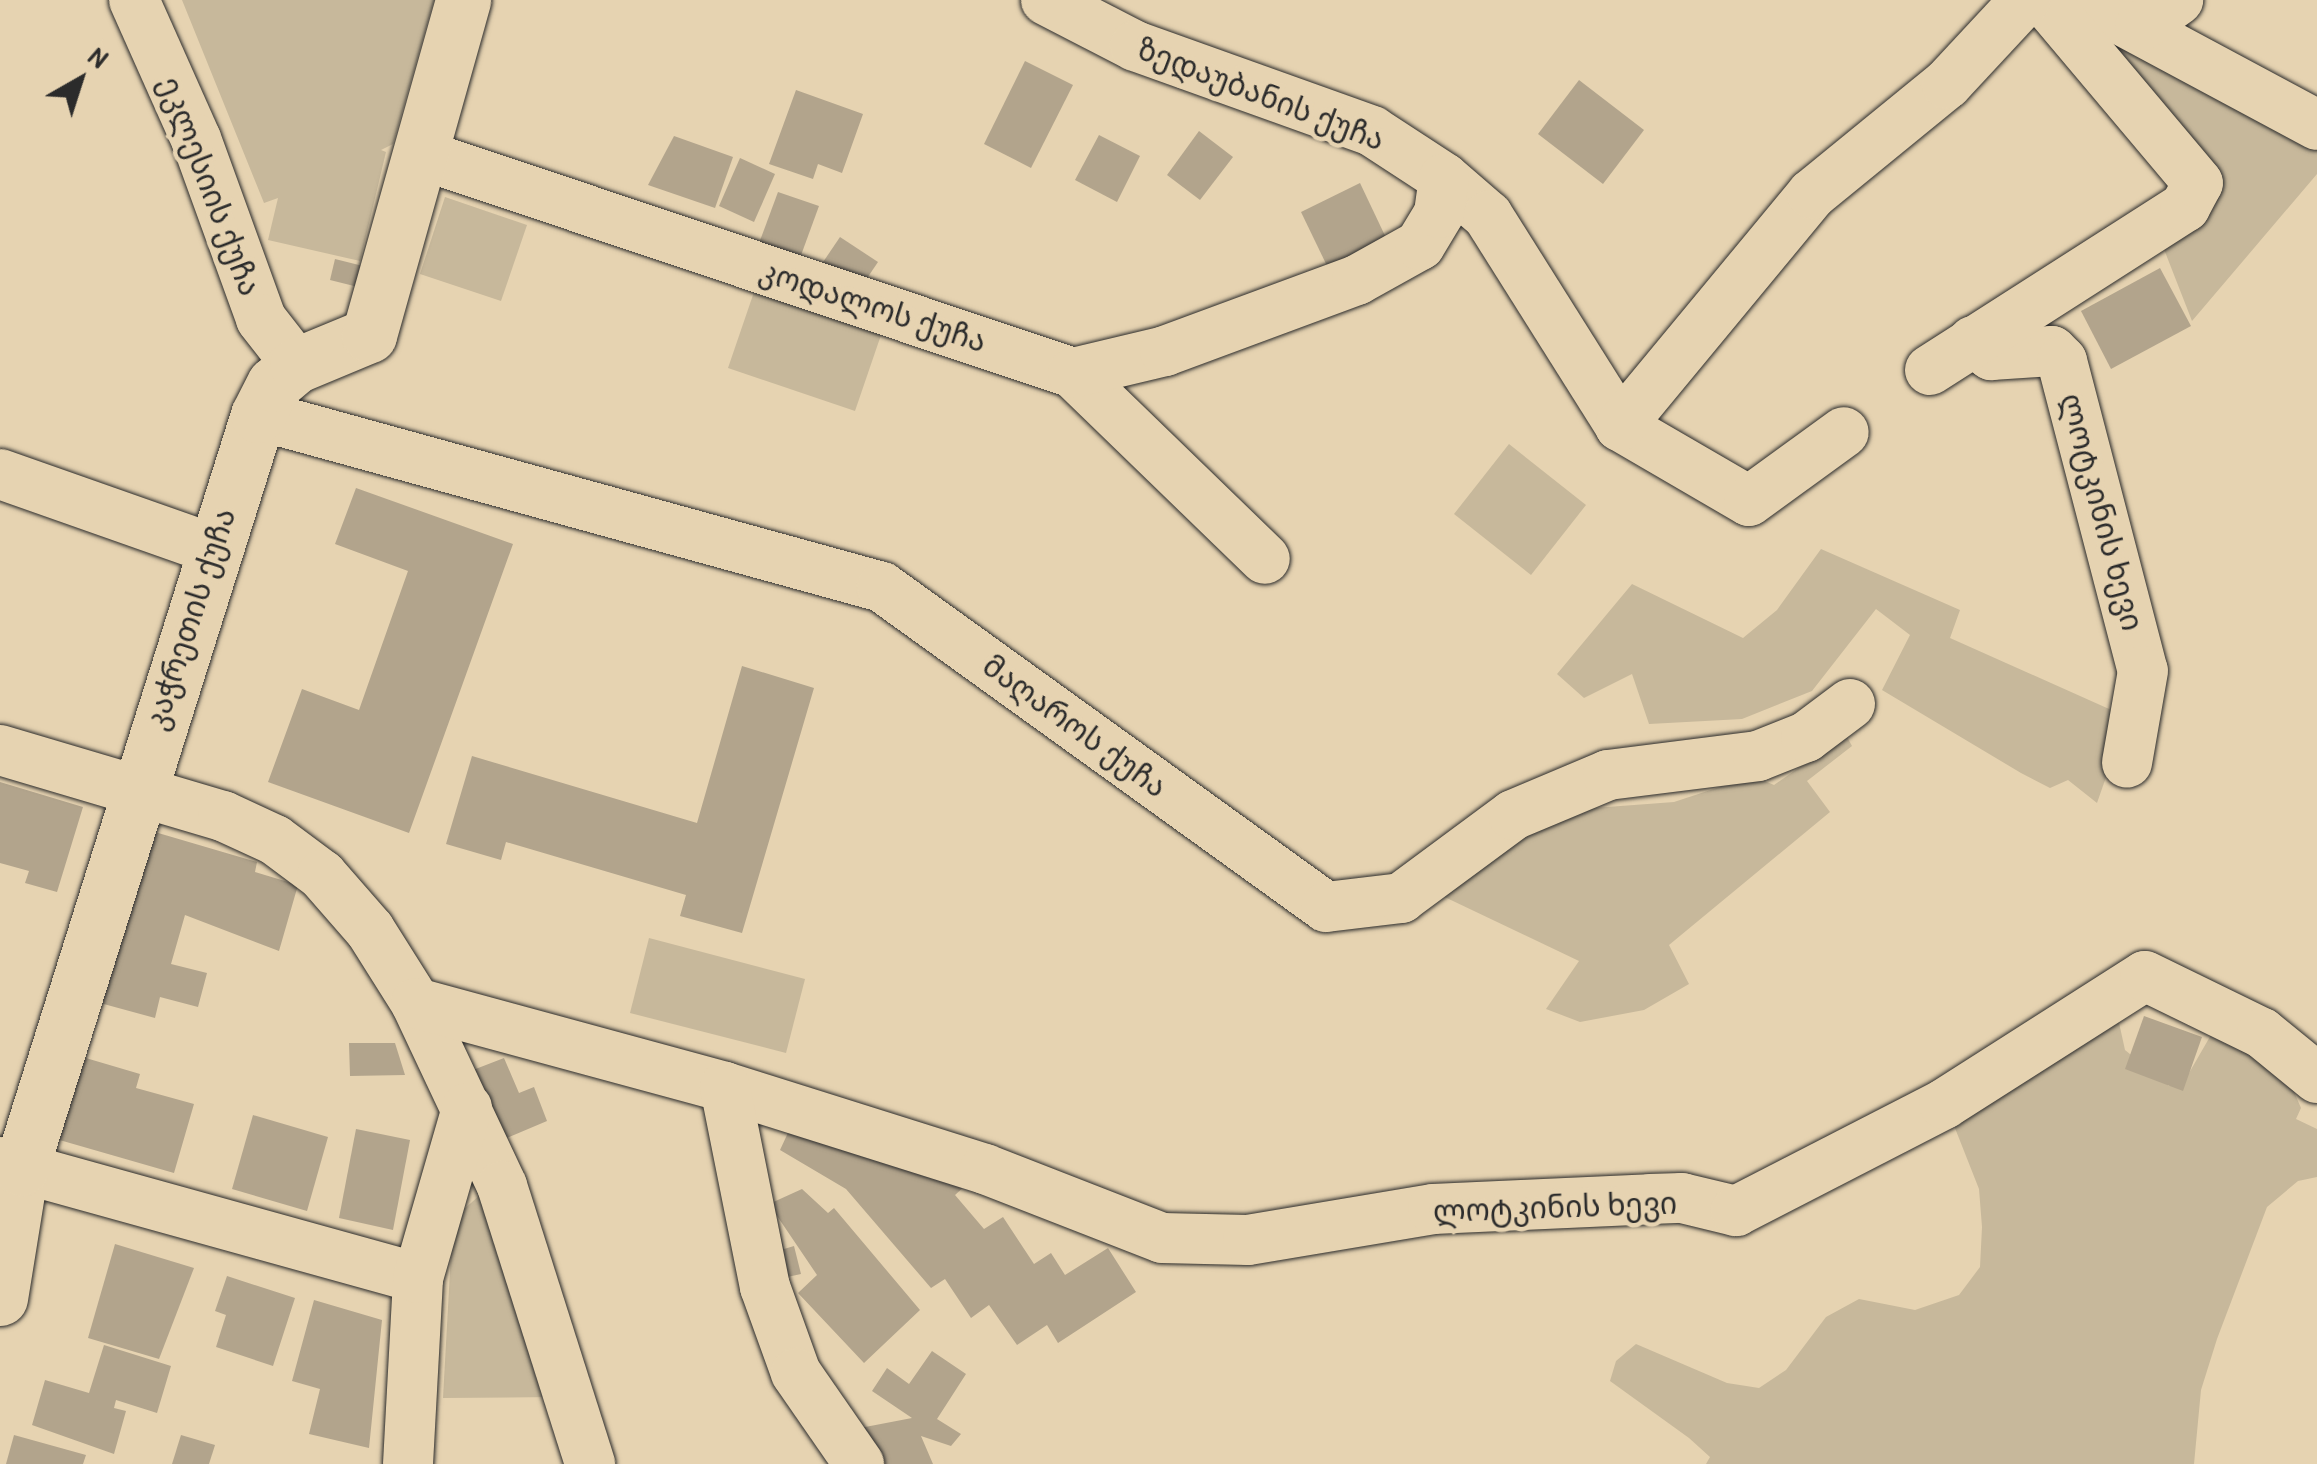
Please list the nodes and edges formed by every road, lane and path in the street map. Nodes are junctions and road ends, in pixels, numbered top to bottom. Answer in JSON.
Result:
{"nodes":[{"id":1,"x":134,"y":0,"type":"edge"},
{"id":2,"x":463,"y":0,"type":"edge"},
{"id":3,"x":1046,"y":0,"type":"edge"},
{"id":4,"x":2024,"y":0,"type":"edge"},
{"id":5,"x":2044,"y":0,"type":"edge"},
{"id":6,"x":2084,"y":0,"type":"edge"},
{"id":7,"x":2159,"y":14,"type":"edge"},
{"id":8,"x":2317,"y":125,"type":"edge"},
{"id":9,"x":420,"y":154,"type":"junction"},
{"id":10,"x":1444,"y":178,"type":"junction"},
{"id":11,"x":1974,"y":341,"type":"junction"},
{"id":12,"x":297,"y":365,"type":"junction"},
{"id":13,"x":1930,"y":370,"type":"dead end"},
{"id":14,"x":1073,"y":373,"type":"junction"},
{"id":15,"x":258,"y":415,"type":"junction"},
{"id":16,"x":1620,"y":426,"type":"junction"},
{"id":17,"x":1844,"y":432,"type":"dead end"},
{"id":18,"x":0,"y":474,"type":"edge"},
{"id":19,"x":212,"y":549,"type":"junction"},
{"id":20,"x":1265,"y":558,"type":"dead end"},
{"id":21,"x":1850,"y":704,"type":"dead end"},
{"id":22,"x":0,"y":750,"type":"edge"},
{"id":23,"x":2126,"y":763,"type":"dead end"},
{"id":24,"x":135,"y":790,"type":"junction"},
{"id":25,"x":416,"y":1003,"type":"junction"},
{"id":26,"x":2317,"y":1078,"type":"edge"},
{"id":27,"x":725,"y":1087,"type":"junction"},
{"id":28,"x":466,"y":1108,"type":"junction"},
{"id":29,"x":10,"y":1165,"type":"edge"},
{"id":30,"x":418,"y":1278,"type":"junction"},
{"id":31,"x":0,"y":1298,"type":"edge"},
{"id":32,"x":408,"y":1464,"type":"edge"},
{"id":33,"x":590,"y":1464,"type":"edge"},
{"id":34,"x":858,"y":1464,"type":"edge"}],
"edges":[{"from":1,"to":12,"type":"street","name":"ეკლესიის ქუჩა"},
{"from":2,"to":9,"type":"street","name":"კაჭრეთის ქუჩა"},
{"from":3,"to":10,"type":"street","name":"ზედაუბანის ქუჩა"},
{"from":4,"to":16,"type":"street"},
{"from":5,"to":11,"type":"street"},
{"from":6,"to":7,"type":"street"},
{"from":7,"to":8,"type":"street"},
{"from":9,"to":12,"type":"street","name":"კაჭრეთის ქუჩა"},
{"from":9,"to":14,"type":"street","name":"კოდალოს ქუჩა"},
{"from":10,"to":14,"type":"street"},
{"from":10,"to":16,"type":"street","name":"ზედაუბანის ქუჩა"},
{"from":11,"to":13,"type":"street"},
{"from":11,"to":23,"type":"street","name":"ლოტკინის ხევი"},
{"from":12,"to":15,"type":"street","name":"კაჭრეთის ქუჩა"},
{"from":14,"to":20,"type":"street","name":"კოდალოს ქუჩა"},
{"from":15,"to":19,"type":"street","name":"კაჭრეთის ქუჩა"},
{"from":15,"to":21,"type":"street","name":"მაღაროს ქუჩა"},
{"from":16,"to":17,"type":"street","name":"ზედაუბანის ქუჩა"},
{"from":18,"to":19,"type":"street"},
{"from":19,"to":24,"type":"street","name":"კაჭრეთის ქუჩა"},
{"from":22,"to":24,"type":"street"},
{"from":24,"to":25,"type":"street"},
{"from":24,"to":29,"type":"street","name":"კაჭრეთის ქუჩა"},
{"from":25,"to":27,"type":"street"},
{"from":25,"to":28,"type":"street"},
{"from":26,"to":27,"type":"street","name":"ლოტკინის ხევი"},
{"from":27,"to":34,"type":"street"},
{"from":28,"to":30,"type":"street"},
{"from":28,"to":33,"type":"street"},
{"from":29,"to":30,"type":"street"},
{"from":29,"to":31,"type":"street","name":"კაჭრეთის ქუჩა"},
{"from":30,"to":32,"type":"street"}]}
